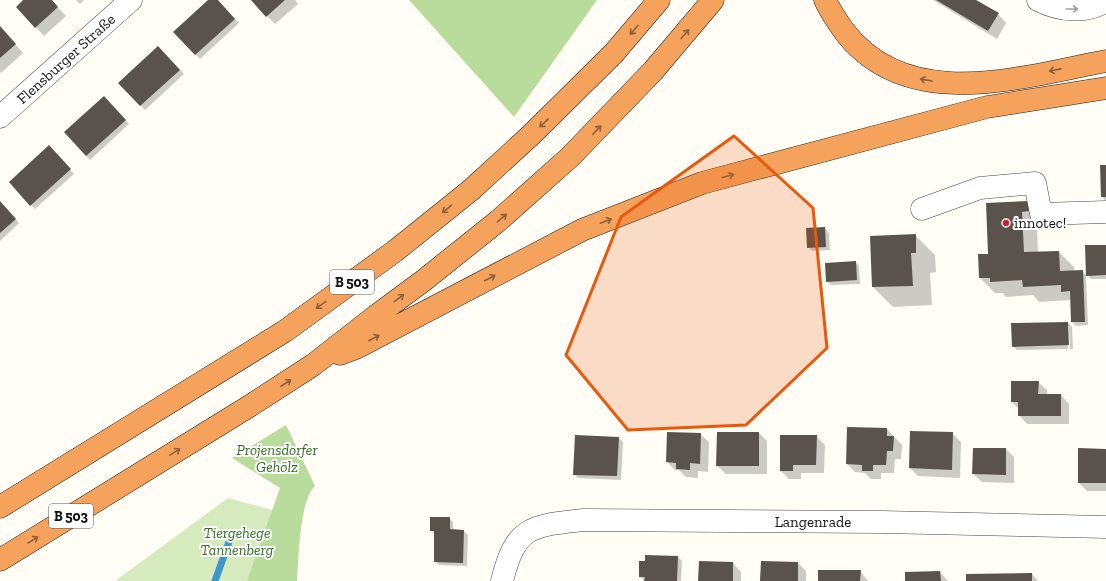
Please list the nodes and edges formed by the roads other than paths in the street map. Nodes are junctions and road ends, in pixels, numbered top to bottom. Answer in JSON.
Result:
{"nodes":[{"id":1,"x":131,"y":0,"type":"edge"},
{"id":2,"x":659,"y":0,"type":"edge"},
{"id":3,"x":714,"y":0,"type":"edge"},
{"id":4,"x":825,"y":0,"type":"edge"},
{"id":5,"x":1038,"y":0,"type":"edge"},
{"id":6,"x":1106,"y":1,"type":"edge"},
{"id":7,"x":1106,"y":60,"type":"edge"},
{"id":8,"x":1106,"y":88,"type":"edge"},
{"id":9,"x":0,"y":117,"type":"edge"},
{"id":10,"x":922,"y":209,"type":"dead end"},
{"id":11,"x":1106,"y":212,"type":"edge"},
{"id":12,"x":313,"y":365,"type":"junction"},
{"id":13,"x":0,"y":507,"type":"edge"},
{"id":14,"x":1106,"y":527,"type":"edge"},
{"id":15,"x":0,"y":560,"type":"edge"},
{"id":16,"x":502,"y":581,"type":"edge"}],
"edges":[{"from":1,"to":9,"type":"street","name":"Flensburger Straße"},
{"from":2,"to":13,"type":"highway","number":"B 503","one_way":true},
{"from":12,"to":3,"type":"highway","number":"B 503","one_way":true},
{"from":7,"to":4,"type":"highway","one_way":true},
{"from":5,"to":6,"type":"street","one_way":true},
{"from":12,"to":8,"type":"highway","one_way":true},
{"from":10,"to":11,"type":"street"},
{"from":15,"to":12,"type":"highway","number":"B 503","one_way":true},
{"from":14,"to":16,"type":"street","name":"Langenrade"}]}
